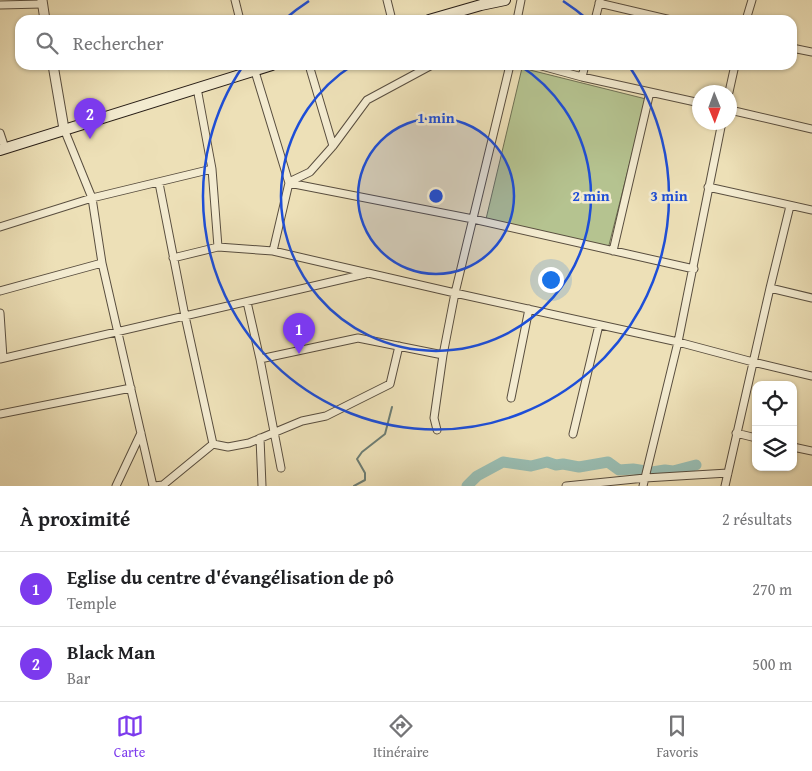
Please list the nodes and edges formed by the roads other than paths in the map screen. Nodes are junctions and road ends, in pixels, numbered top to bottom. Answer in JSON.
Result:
{"nodes":[{"id":1,"x":235,"y":0,"type":"edge"},
{"id":2,"x":387,"y":0,"type":"edge"},
{"id":3,"x":505,"y":0,"type":"edge"},
{"id":4,"x":520,"y":0,"type":"edge"},
{"id":5,"x":752,"y":0,"type":"edge"},
{"id":6,"x":600,"y":1,"type":"edge"},
{"id":7,"x":42,"y":2,"type":"edge"},
{"id":8,"x":0,"y":5,"type":"edge"},
{"id":9,"x":44,"y":15,"type":"edge"},
{"id":10,"x":239,"y":15,"type":"edge"},
{"id":11,"x":391,"y":15,"type":"edge"},
{"id":12,"x":445,"y":15,"type":"edge"},
{"id":13,"x":518,"y":15,"type":"edge"},
{"id":14,"x":596,"y":15,"type":"edge"},
{"id":15,"x":652,"y":15,"type":"edge"},
{"id":16,"x":748,"y":15,"type":"edge"},
{"id":17,"x":797,"y":49,"type":"edge"},
{"id":18,"x":812,"y":52,"type":"edge"},
{"id":19,"x":54,"y":70,"type":"edge"},
{"id":20,"x":247,"y":70,"type":"edge"},
{"id":21,"x":254,"y":70,"type":"edge"},
{"id":22,"x":310,"y":70,"type":"edge"},
{"id":23,"x":423,"y":70,"type":"edge"},
{"id":24,"x":509,"y":70,"type":"edge"},
{"id":25,"x":556,"y":70,"type":"edge"},
{"id":26,"x":584,"y":70,"type":"edge"},
{"id":27,"x":734,"y":70,"type":"edge"},
{"id":28,"x":582,"y":77,"type":"junction"},
{"id":29,"x":731,"y":85,"type":"edge"},
{"id":30,"x":197,"y":88,"type":"junction"},
{"id":31,"x":650,"y":92,"type":"junction"},
{"id":32,"x":692,"y":101,"type":"edge"},
{"id":33,"x":737,"y":112,"type":"edge"},
{"id":34,"x":64,"y":129,"type":"junction"},
{"id":35,"x":812,"y":129,"type":"edge"},
{"id":36,"x":720,"y":130,"type":"edge"},
{"id":37,"x":0,"y":133,"type":"edge"},
{"id":38,"x":333,"y":146,"type":"junction"},
{"id":39,"x":2,"y":149,"type":"edge"},
{"id":40,"x":212,"y":169,"type":"junction"},
{"id":41,"x":159,"y":183,"type":"junction"},
{"id":42,"x":289,"y":183,"type":"junction"},
{"id":43,"x":708,"y":187,"type":"junction"},
{"id":44,"x":92,"y":198,"type":"junction"},
{"id":45,"x":790,"y":206,"type":"junction"},
{"id":46,"x":812,"y":210,"type":"edge"},
{"id":47,"x":473,"y":219,"type":"junction"},
{"id":48,"x":0,"y":226,"type":"edge"},
{"id":49,"x":218,"y":247,"type":"junction"},
{"id":50,"x":273,"y":251,"type":"junction"},
{"id":51,"x":613,"y":251,"type":"junction"},
{"id":52,"x":174,"y":258,"type":"junction"},
{"id":53,"x":102,"y":263,"type":"junction"},
{"id":54,"x":694,"y":269,"type":"junction"},
{"id":55,"x":369,"y":273,"type":"junction"},
{"id":56,"x":770,"y":288,"type":"junction"},
{"id":57,"x":0,"y":290,"type":"edge"},
{"id":58,"x":455,"y":293,"type":"junction"},
{"id":59,"x":812,"y":298,"type":"edge"},
{"id":60,"x":247,"y":302,"type":"junction"},
{"id":61,"x":529,"y":309,"type":"junction"},
{"id":62,"x":0,"y":313,"type":"edge"},
{"id":63,"x":185,"y":316,"type":"junction"},
{"id":64,"x":599,"y":325,"type":"junction"},
{"id":65,"x":118,"y":332,"type":"junction"},
{"id":66,"x":678,"y":342,"type":"junction"},
{"id":67,"x":399,"y":346,"type":"junction"},
{"id":68,"x":443,"y":355,"type":"junction"},
{"id":69,"x":2,"y":358,"type":"edge"},
{"id":70,"x":260,"y":359,"type":"junction"},
{"id":71,"x":753,"y":362,"type":"junction"},
{"id":72,"x":812,"y":376,"type":"edge"},
{"id":73,"x":131,"y":388,"type":"junction"},
{"id":74,"x":511,"y":398,"type":"dead end"},
{"id":75,"x":0,"y":414,"type":"edge"},
{"id":76,"x":438,"y":430,"type":"dead end"},
{"id":77,"x":141,"y":433,"type":"junction"},
{"id":78,"x":274,"y":433,"type":"junction"},
{"id":79,"x":736,"y":433,"type":"junction"},
{"id":80,"x":573,"y":434,"type":"dead end"},
{"id":81,"x":752,"y":437,"type":"edge"},
{"id":82,"x":260,"y":438,"type":"junction"},
{"id":83,"x":213,"y":444,"type":"junction"},
{"id":84,"x":797,"y":448,"type":"edge"},
{"id":85,"x":812,"y":451,"type":"edge"},
{"id":86,"x":281,"y":468,"type":"dead end"},
{"id":87,"x":646,"y":473,"type":"junction"},
{"id":88,"x":728,"y":473,"type":"junction"},
{"id":89,"x":116,"y":486,"type":"edge"},
{"id":90,"x":154,"y":486,"type":"edge"},
{"id":91,"x":262,"y":486,"type":"edge"},
{"id":92,"x":566,"y":486,"type":"edge"},
{"id":93,"x":643,"y":486,"type":"edge"},
{"id":94,"x":725,"y":486,"type":"edge"}],
"edges":[{"from":1,"to":10,"type":"street"},
{"from":2,"to":11,"type":"street"},
{"from":3,"to":12,"type":"main road"},
{"from":4,"to":13,"type":"street"},
{"from":5,"to":16,"type":"street"},
{"from":6,"to":14,"type":"street"},
{"from":6,"to":15,"type":"street"},
{"from":7,"to":8,"type":"street"},
{"from":7,"to":9,"type":"street"},
{"from":17,"to":18,"type":"street"},
{"from":19,"to":34,"type":"street"},
{"from":20,"to":30,"type":"main road"},
{"from":21,"to":42,"type":"street"},
{"from":22,"to":38,"type":"street"},
{"from":23,"to":38,"type":"street"},
{"from":24,"to":47,"type":"street"},
{"from":25,"to":28,"type":"street"},
{"from":26,"to":28,"type":"street"},
{"from":27,"to":29,"type":"street"},
{"from":28,"to":31,"type":"street"},
{"from":30,"to":34,"type":"main road"},
{"from":30,"to":40,"type":"street"},
{"from":31,"to":32,"type":"street"},
{"from":31,"to":51,"type":"street"},
{"from":33,"to":35,"type":"street"},
{"from":34,"to":39,"type":"main road"},
{"from":34,"to":44,"type":"street"},
{"from":36,"to":43,"type":"street"},
{"from":37,"to":39,"type":"street"},
{"from":38,"to":42,"type":"street"},
{"from":40,"to":41,"type":"street"},
{"from":40,"to":49,"type":"street"},
{"from":41,"to":44,"type":"street"},
{"from":41,"to":52,"type":"street"},
{"from":42,"to":47,"type":"street"},
{"from":42,"to":50,"type":"street"},
{"from":43,"to":45,"type":"street"},
{"from":43,"to":54,"type":"street"},
{"from":44,"to":48,"type":"street"},
{"from":44,"to":53,"type":"street"},
{"from":45,"to":46,"type":"street"},
{"from":45,"to":56,"type":"street"},
{"from":47,"to":51,"type":"street"},
{"from":47,"to":58,"type":"street"},
{"from":49,"to":50,"type":"street"},
{"from":49,"to":52,"type":"street"},
{"from":50,"to":55,"type":"street"},
{"from":51,"to":54,"type":"street"},
{"from":52,"to":63,"type":"street"},
{"from":53,"to":57,"type":"street"},
{"from":53,"to":65,"type":"street"},
{"from":54,"to":66,"type":"street"},
{"from":55,"to":58,"type":"street"},
{"from":55,"to":60,"type":"street"},
{"from":56,"to":59,"type":"street"},
{"from":56,"to":71,"type":"street"},
{"from":58,"to":61,"type":"street"},
{"from":58,"to":68,"type":"street"},
{"from":60,"to":63,"type":"street"},
{"from":60,"to":70,"type":"street"},
{"from":61,"to":64,"type":"street"},
{"from":61,"to":74,"type":"street"},
{"from":62,"to":69,"type":"street"},
{"from":63,"to":65,"type":"street"},
{"from":63,"to":83,"type":"street"},
{"from":64,"to":66,"type":"street"},
{"from":64,"to":80,"type":"street"},
{"from":65,"to":69,"type":"street"},
{"from":65,"to":73,"type":"street"},
{"from":66,"to":71,"type":"street"},
{"from":66,"to":87,"type":"street"},
{"from":67,"to":68,"type":"street"},
{"from":67,"to":70,"type":"street"},
{"from":67,"to":78,"type":"street"},
{"from":68,"to":76,"type":"street"},
{"from":70,"to":78,"type":"street"},
{"from":71,"to":72,"type":"street"},
{"from":71,"to":79,"type":"street"},
{"from":73,"to":75,"type":"street"},
{"from":73,"to":77,"type":"street"},
{"from":77,"to":89,"type":"street"},
{"from":77,"to":90,"type":"street"},
{"from":78,"to":82,"type":"street"},
{"from":78,"to":86,"type":"street"},
{"from":79,"to":81,"type":"street"},
{"from":79,"to":88,"type":"street"},
{"from":82,"to":83,"type":"street"},
{"from":82,"to":91,"type":"street"},
{"from":83,"to":90,"type":"street"},
{"from":84,"to":85,"type":"street"},
{"from":87,"to":88,"type":"street"},
{"from":87,"to":92,"type":"street"},
{"from":87,"to":93,"type":"street"},
{"from":88,"to":94,"type":"street"}]}
